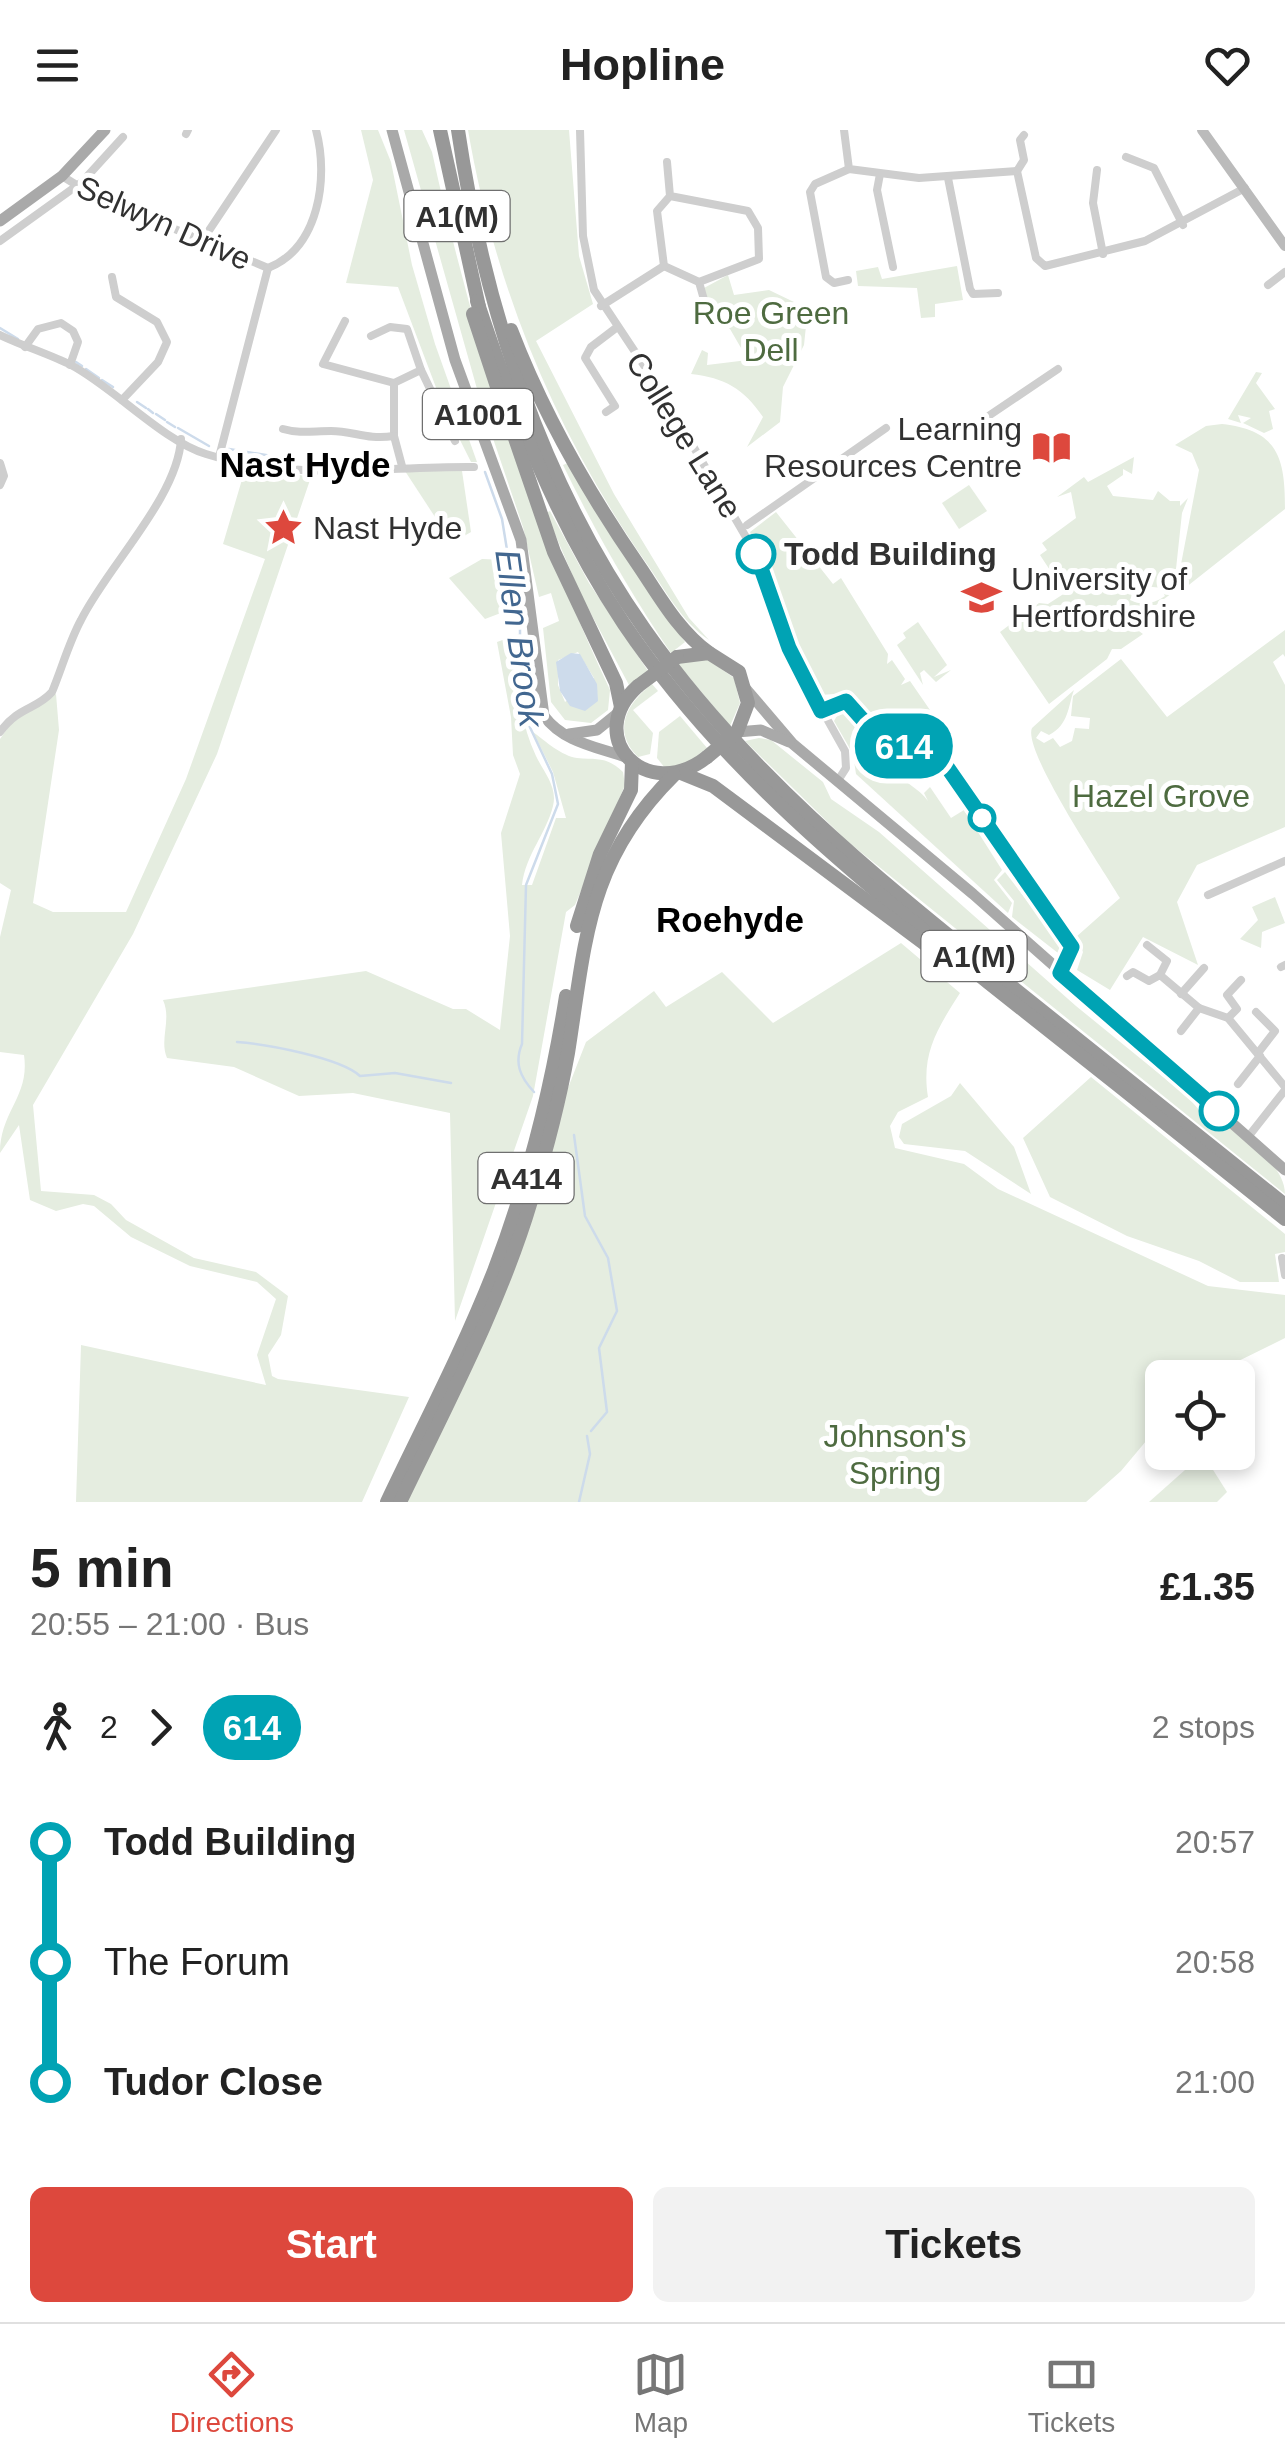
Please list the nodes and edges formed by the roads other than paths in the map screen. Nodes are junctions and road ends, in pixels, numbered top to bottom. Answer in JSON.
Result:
{"nodes":[{"id":1,"x":106,"y":130,"type":"edge"},
{"id":2,"x":276,"y":130,"type":"edge"},
{"id":3,"x":316,"y":130,"type":"edge"},
{"id":4,"x":392,"y":130,"type":"edge"},
{"id":5,"x":436,"y":130,"type":"edge"},
{"id":6,"x":458,"y":130,"type":"edge"},
{"id":7,"x":580,"y":130,"type":"edge"},
{"id":8,"x":844,"y":130,"type":"edge"},
{"id":9,"x":1202,"y":130,"type":"edge"},
{"id":10,"x":1024,"y":135,"type":"dead end"},
{"id":11,"x":123,"y":138,"type":"dead end"},
{"id":12,"x":1126,"y":157,"type":"dead end"},
{"id":13,"x":668,"y":162,"type":"dead end"},
{"id":14,"x":850,"y":169,"type":"junction"},
{"id":15,"x":1097,"y":170,"type":"dead end"},
{"id":16,"x":1017,"y":171,"type":"junction"},
{"id":17,"x":880,"y":174,"type":"junction"},
{"id":18,"x":62,"y":176,"type":"junction"},
{"id":19,"x":948,"y":178,"type":"junction"},
{"id":20,"x":75,"y":187,"type":"junction"},
{"id":21,"x":1245,"y":188,"type":"junction"},
{"id":22,"x":670,"y":196,"type":"junction"},
{"id":23,"x":470,"y":201,"type":"junction"},
{"id":24,"x":0,"y":221,"type":"edge"},
{"id":25,"x":1182,"y":224,"type":"junction"},
{"id":26,"x":0,"y":241,"type":"edge"},
{"id":27,"x":202,"y":242,"type":"junction"},
{"id":28,"x":1285,"y":246,"type":"edge"},
{"id":29,"x":1103,"y":254,"type":"junction"},
{"id":30,"x":664,"y":266,"type":"junction"},
{"id":31,"x":893,"y":267,"type":"dead end"},
{"id":32,"x":268,"y":268,"type":"junction"},
{"id":33,"x":1285,"y":272,"type":"edge"},
{"id":34,"x":112,"y":276,"type":"dead end"},
{"id":35,"x":848,"y":280,"type":"dead end"},
{"id":36,"x":699,"y":282,"type":"junction"},
{"id":37,"x":1268,"y":284,"type":"dead end"},
{"id":38,"x":998,"y":294,"type":"dead end"},
{"id":39,"x":477,"y":301,"type":"junction"},
{"id":40,"x":600,"y":306,"type":"junction"},
{"id":41,"x":345,"y":321,"type":"dead end"},
{"id":42,"x":710,"y":321,"type":"dead end"},
{"id":43,"x":616,"y":328,"type":"junction"},
{"id":44,"x":0,"y":335,"type":"edge"},
{"id":45,"x":371,"y":336,"type":"dead end"},
{"id":46,"x":25,"y":347,"type":"junction"},
{"id":47,"x":70,"y":365,"type":"junction"},
{"id":48,"x":1058,"y":369,"type":"dead end"},
{"id":49,"x":421,"y":370,"type":"junction"},
{"id":50,"x":394,"y":383,"type":"junction"},
{"id":51,"x":122,"y":400,"type":"junction"},
{"id":52,"x":606,"y":412,"type":"dead end"},
{"id":53,"x":508,"y":418,"type":"junction"},
{"id":54,"x":984,"y":419,"type":"dead end"},
{"id":55,"x":283,"y":428,"type":"dead end"},
{"id":56,"x":886,"y":428,"type":"dead end"},
{"id":57,"x":394,"y":436,"type":"junction"},
{"id":58,"x":181,"y":439,"type":"junction"},
{"id":59,"x":455,"y":441,"type":"dead end"},
{"id":60,"x":199,"y":451,"type":"junction"},
{"id":61,"x":219,"y":456,"type":"junction"},
{"id":62,"x":180,"y":460,"type":"junction"},
{"id":63,"x":0,"y":462,"type":"edge"},
{"id":64,"x":402,"y":466,"type":"junction"},
{"id":65,"x":474,"y":467,"type":"dead end"},
{"id":66,"x":0,"y":485,"type":"edge"},
{"id":67,"x":747,"y":525,"type":"dead end"},
{"id":68,"x":708,"y":654,"type":"junction"},
{"id":69,"x":746,"y":689,"type":"junction"},
{"id":70,"x":620,"y":710,"type":"junction"},
{"id":71,"x":0,"y":732,"type":"edge"},
{"id":72,"x":737,"y":732,"type":"junction"},
{"id":73,"x":564,"y":734,"type":"junction"},
{"id":74,"x":793,"y":744,"type":"junction"},
{"id":75,"x":630,"y":760,"type":"junction"},
{"id":76,"x":678,"y":774,"type":"junction"},
{"id":77,"x":837,"y":782,"type":"junction"},
{"id":78,"x":1285,"y":861,"type":"edge"},
{"id":79,"x":1208,"y":895,"type":"dead end"},
{"id":80,"x":1147,"y":944,"type":"dead end"},
{"id":81,"x":1204,"y":968,"type":"dead end"},
{"id":82,"x":1160,"y":975,"type":"junction"},
{"id":83,"x":1127,"y":976,"type":"dead end"},
{"id":84,"x":1241,"y":980,"type":"dead end"},
{"id":85,"x":1181,"y":994,"type":"junction"},
{"id":86,"x":1010,"y":1000,"type":"junction"},
{"id":87,"x":1199,"y":1008,"type":"junction"},
{"id":88,"x":1256,"y":1012,"type":"dead end"},
{"id":89,"x":1228,"y":1018,"type":"junction"},
{"id":90,"x":1180,"y":1031,"type":"dead end"},
{"id":91,"x":1259,"y":1054,"type":"junction"},
{"id":92,"x":1238,"y":1084,"type":"dead end"},
{"id":93,"x":1285,"y":1088,"type":"edge"},
{"id":94,"x":1248,"y":1137,"type":"junction"},
{"id":95,"x":1285,"y":1170,"type":"edge"},
{"id":96,"x":1285,"y":1205,"type":"edge"},
{"id":97,"x":1285,"y":1219,"type":"edge"},
{"id":98,"x":1282,"y":1258,"type":"dead end"},
{"id":99,"x":1285,"y":1274,"type":"edge"},
{"id":100,"x":387,"y":1502,"type":"edge"},
{"id":101,"x":400,"y":1502,"type":"edge"}],
"edges":[{"from":1,"to":18,"type":"main road"},
{"from":2,"to":27,"type":"street"},
{"from":3,"to":32,"type":"street"},
{"from":4,"to":73,"type":"main road","number":"A1001"},
{"from":5,"to":39,"type":"highway","number":"A1(M)"},
{"from":5,"to":53,"type":"highway"},
{"from":6,"to":23,"type":"highway","number":"A1(M)"},
{"from":7,"to":40,"type":"street","name":"College Lane"},
{"from":8,"to":14,"type":"street"},
{"from":9,"to":21,"type":"street"},
{"from":10,"to":16,"type":"street"},
{"from":11,"to":20,"type":"street"},
{"from":12,"to":25,"type":"street"},
{"from":13,"to":22,"type":"street"},
{"from":14,"to":17,"type":"street"},
{"from":14,"to":35,"type":"street"},
{"from":15,"to":29,"type":"street"},
{"from":16,"to":19,"type":"street"},
{"from":16,"to":29,"type":"street"},
{"from":17,"to":19,"type":"street"},
{"from":17,"to":31,"type":"street"},
{"from":18,"to":20,"type":"street","name":"Selwyn Drive"},
{"from":18,"to":24,"type":"main road"},
{"from":19,"to":38,"type":"street"},
{"from":20,"to":26,"type":"street"},
{"from":20,"to":27,"type":"street","name":"Selwyn Drive"},
{"from":21,"to":25,"type":"street"},
{"from":21,"to":28,"type":"street"},
{"from":22,"to":30,"type":"street"},
{"from":22,"to":36,"type":"street"},
{"from":23,"to":68,"type":"highway"},
{"from":23,"to":96,"type":"highway","number":"A1(M)"},
{"from":25,"to":29,"type":"street"},
{"from":27,"to":32,"type":"street","name":"Selwyn Drive"},
{"from":30,"to":36,"type":"street"},
{"from":30,"to":40,"type":"street"},
{"from":32,"to":61,"type":"street"},
{"from":33,"to":37,"type":"street"},
{"from":34,"to":51,"type":"street"},
{"from":36,"to":42,"type":"street"},
{"from":39,"to":53,"type":"highway"},
{"from":39,"to":86,"type":"highway","number":"A1(M)"},
{"from":40,"to":43,"type":"street","name":"College Lane"},
{"from":41,"to":50,"type":"street"},
{"from":43,"to":52,"type":"street"},
{"from":43,"to":77,"type":"street","name":"College Lane"},
{"from":44,"to":46,"type":"street"},
{"from":45,"to":49,"type":"street"},
{"from":46,"to":47,"type":"street"},
{"from":46,"to":47,"type":"street"},
{"from":47,"to":51,"type":"street"},
{"from":48,"to":54,"type":"street"},
{"from":49,"to":50,"type":"street"},
{"from":49,"to":59,"type":"street"},
{"from":50,"to":57,"type":"street"},
{"from":51,"to":58,"type":"street"},
{"from":53,"to":70,"type":"highway"},
{"from":55,"to":57,"type":"street"},
{"from":56,"to":67,"type":"street"},
{"from":57,"to":64,"type":"street"},
{"from":58,"to":60,"type":"street"},
{"from":58,"to":62,"type":"street"},
{"from":60,"to":61,"type":"street"},
{"from":60,"to":62,"type":"street"},
{"from":61,"to":64,"type":"street"},
{"from":62,"to":71,"type":"street"},
{"from":63,"to":66,"type":"street"},
{"from":64,"to":65,"type":"street"},
{"from":68,"to":69,"type":"highway"},
{"from":68,"to":70,"type":"highway","bridge":true},
{"from":69,"to":72,"type":"highway"},
{"from":69,"to":74,"type":"main road"},
{"from":70,"to":73,"type":"main road"},
{"from":70,"to":75,"type":"highway"},
{"from":72,"to":74,"type":"main road"},
{"from":72,"to":76,"type":"highway","bridge":true},
{"from":73,"to":75,"type":"main road"},
{"from":74,"to":77,"type":"main road"},
{"from":75,"to":76,"type":"highway"},
{"from":75,"to":100,"type":"highway","number":"A414"},
{"from":76,"to":86,"type":"highway"},
{"from":76,"to":101,"type":"highway","number":"A414"},
{"from":77,"to":94,"type":"main road"},
{"from":78,"to":79,"type":"street"},
{"from":80,"to":82,"type":"street"},
{"from":81,"to":85,"type":"street"},
{"from":82,"to":83,"type":"street"},
{"from":82,"to":85,"type":"street"},
{"from":84,"to":89,"type":"street"},
{"from":85,"to":87,"type":"street"},
{"from":86,"to":97,"type":"highway","number":"A1(M)"},
{"from":87,"to":89,"type":"street"},
{"from":87,"to":90,"type":"street"},
{"from":88,"to":91,"type":"street"},
{"from":89,"to":91,"type":"street"},
{"from":91,"to":92,"type":"street"},
{"from":91,"to":93,"type":"street"},
{"from":93,"to":94,"type":"street"},
{"from":94,"to":95,"type":"main road"},
{"from":98,"to":99,"type":"street"}]}
